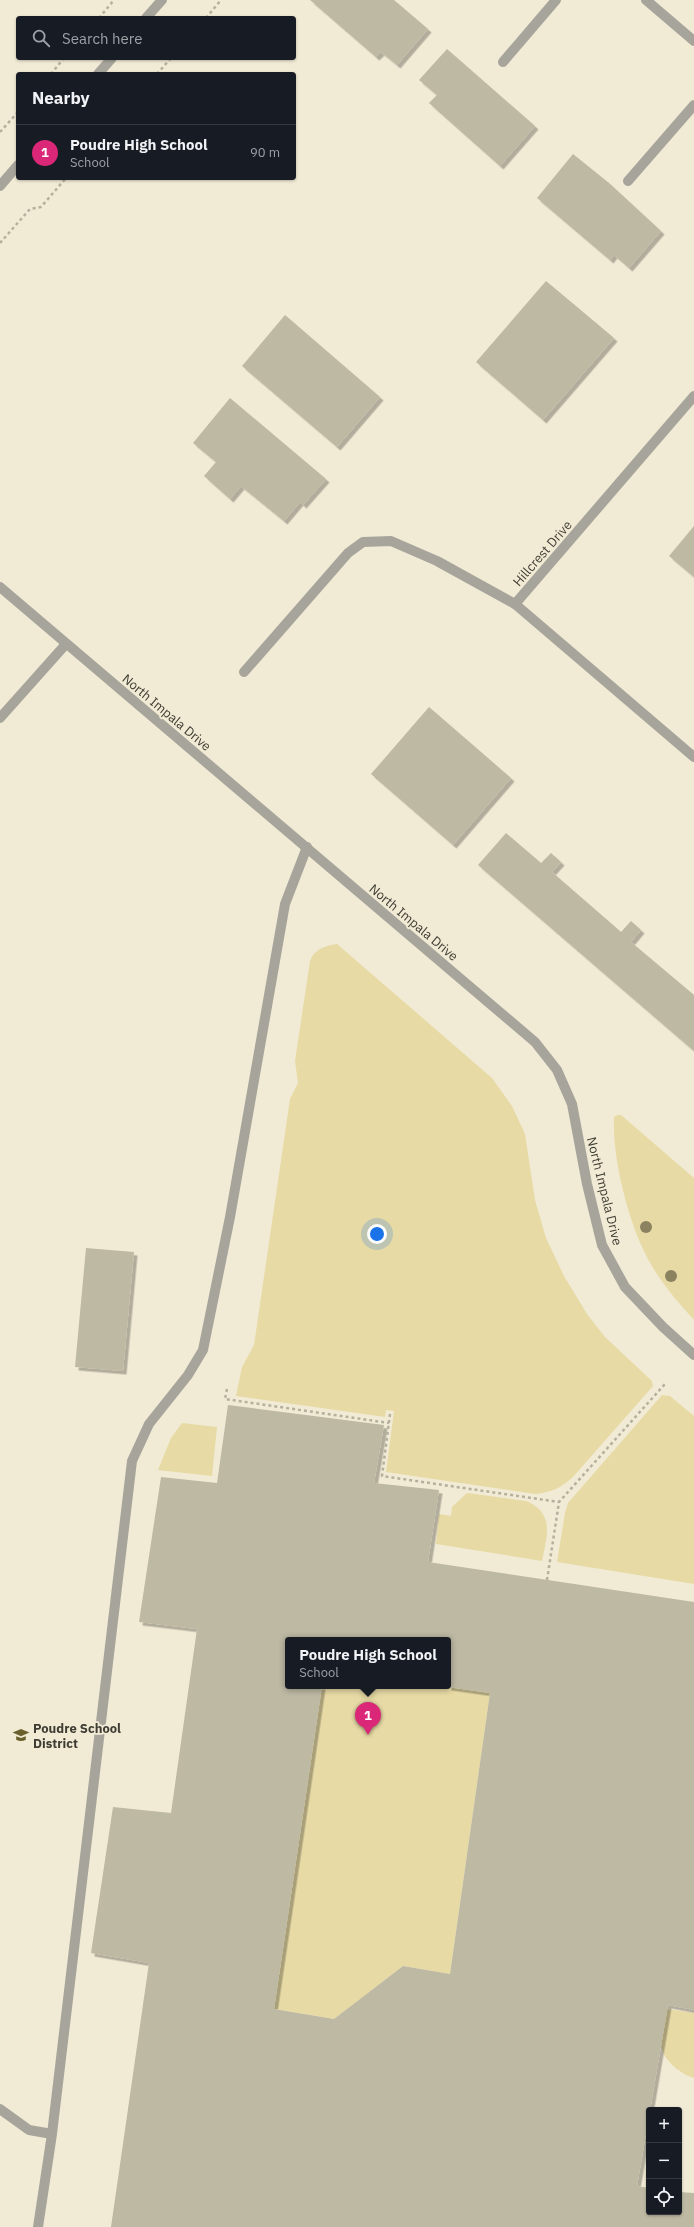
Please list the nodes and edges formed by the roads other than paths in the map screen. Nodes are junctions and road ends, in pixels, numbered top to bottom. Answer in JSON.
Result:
{"nodes":[{"id":1,"x":162,"y":0,"type":"edge"},
{"id":2,"x":556,"y":0,"type":"edge"},
{"id":3,"x":646,"y":0,"type":"edge"},
{"id":4,"x":148,"y":16,"type":"edge"},
{"id":5,"x":694,"y":41,"type":"edge"},
{"id":6,"x":110,"y":60,"type":"edge"},
{"id":7,"x":503,"y":62,"type":"dead end"},
{"id":8,"x":100,"y":72,"type":"edge"},
{"id":9,"x":694,"y":105,"type":"edge"},
{"id":10,"x":16,"y":167,"type":"edge"},
{"id":11,"x":628,"y":181,"type":"dead end"},
{"id":12,"x":0,"y":186,"type":"edge"},
{"id":13,"x":694,"y":396,"type":"edge"},
{"id":14,"x":0,"y":587,"type":"edge"},
{"id":15,"x":515,"y":604,"type":"junction"},
{"id":16,"x":66,"y":644,"type":"junction"},
{"id":17,"x":244,"y":672,"type":"dead end"},
{"id":18,"x":0,"y":718,"type":"edge"},
{"id":19,"x":694,"y":757,"type":"edge"},
{"id":20,"x":307,"y":847,"type":"junction"},
{"id":21,"x":694,"y":1355,"type":"edge"},
{"id":22,"x":0,"y":2109,"type":"edge"},
{"id":23,"x":52,"y":2134,"type":"junction"},
{"id":24,"x":38,"y":2227,"type":"edge"}],
"edges":[{"from":1,"to":4,"type":"street"},
{"from":2,"to":7,"type":"street"},
{"from":3,"to":5,"type":"street"},
{"from":6,"to":8,"type":"street"},
{"from":9,"to":11,"type":"street"},
{"from":10,"to":12,"type":"street"},
{"from":13,"to":15,"type":"street","name":"Hillcrest Drive"},
{"from":14,"to":16,"type":"street","name":"North Impala Drive"},
{"from":15,"to":17,"type":"street"},
{"from":15,"to":19,"type":"street","name":"Hillcrest Drive"},
{"from":16,"to":18,"type":"street"},
{"from":16,"to":20,"type":"street","name":"North Impala Drive"},
{"from":20,"to":21,"type":"street","name":"North Impala Drive"},
{"from":20,"to":23,"type":"street"},
{"from":22,"to":23,"type":"street"},
{"from":23,"to":24,"type":"street"}]}
